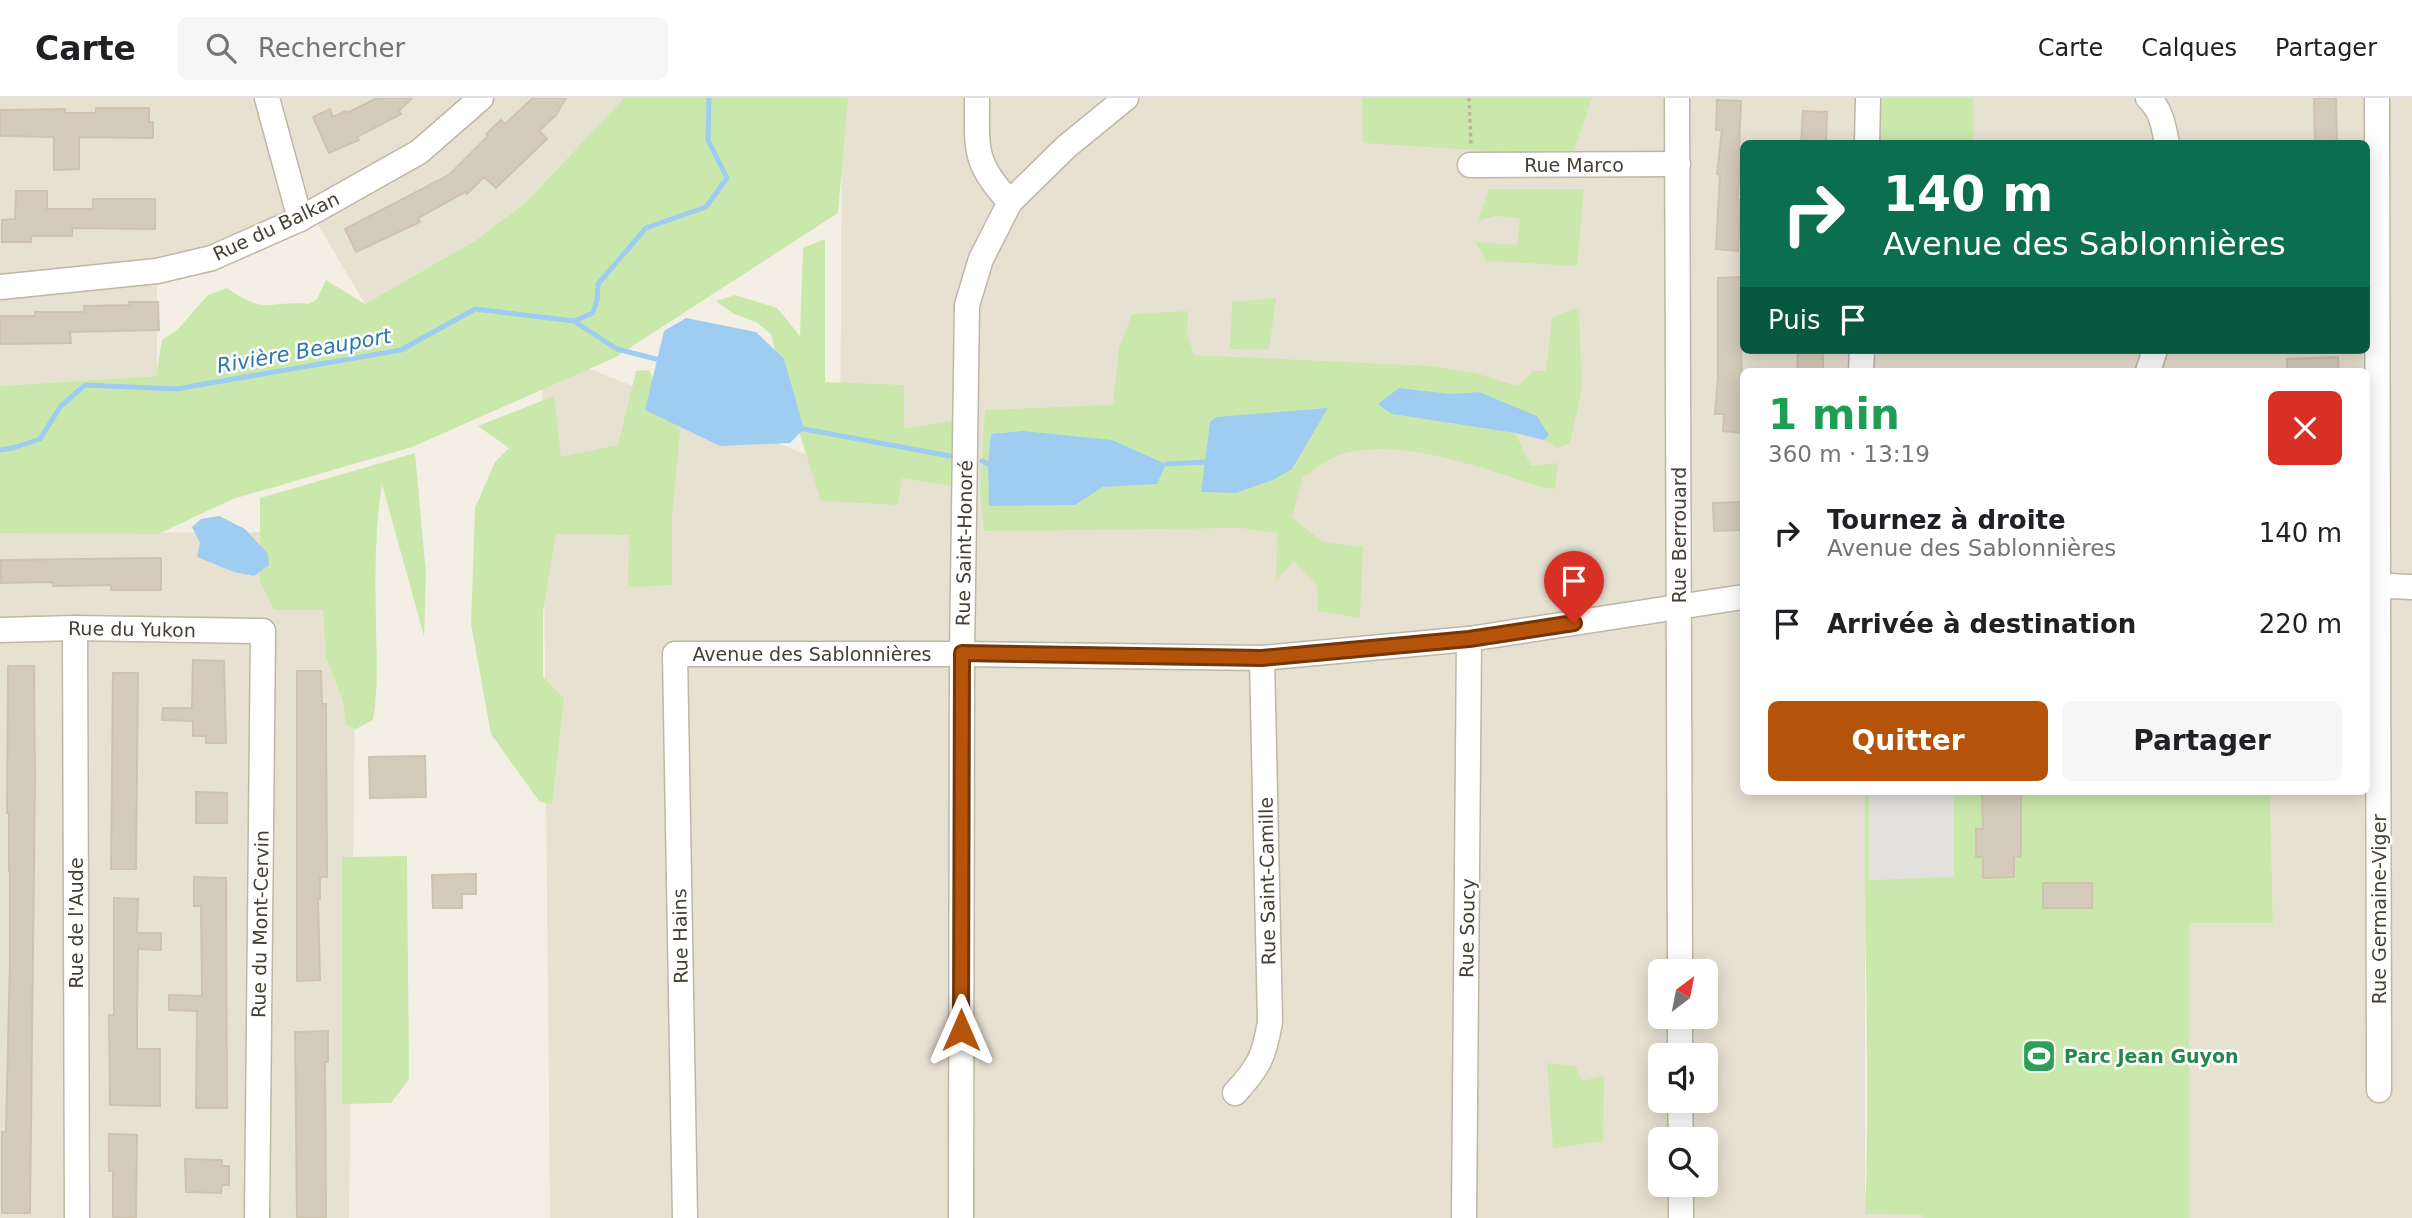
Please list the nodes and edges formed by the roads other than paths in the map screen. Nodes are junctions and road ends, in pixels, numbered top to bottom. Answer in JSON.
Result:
{"nodes":[{"id":1,"x":267,"y":98,"type":"edge"},
{"id":2,"x":481,"y":98,"type":"edge"},
{"id":3,"x":977,"y":98,"type":"edge"},
{"id":4,"x":1126,"y":98,"type":"edge"},
{"id":5,"x":1677,"y":98,"type":"edge"},
{"id":6,"x":1868,"y":98,"type":"edge"},
{"id":7,"x":2148,"y":98,"type":"edge"},
{"id":8,"x":2377,"y":98,"type":"edge"},
{"id":9,"x":1867,"y":140,"type":"edge"},
{"id":10,"x":2166,"y":140,"type":"edge"},
{"id":11,"x":1678,"y":164,"type":"junction"},
{"id":12,"x":1470,"y":165,"type":"road end"},
{"id":13,"x":1010,"y":202,"type":"junction"},
{"id":14,"x":300,"y":219,"type":"junction"},
{"id":15,"x":0,"y":287,"type":"edge"},
{"id":16,"x":2372,"y":586,"type":"edge"},
{"id":17,"x":2412,"y":587,"type":"edge"},
{"id":18,"x":1740,"y":597,"type":"edge"},
{"id":19,"x":1679,"y":607,"type":"junction"},
{"id":20,"x":75,"y":628,"type":"junction"},
{"id":21,"x":0,"y":630,"type":"edge"},
{"id":22,"x":263,"y":631,"type":"joint"},
{"id":23,"x":1469,"y":639,"type":"junction"},
{"id":24,"x":962,"y":653,"type":"junction"},
{"id":25,"x":675,"y":654,"type":"joint"},
{"id":26,"x":1262,"y":658,"type":"junction"},
{"id":27,"x":1680,"y":959,"type":"edge"},
{"id":28,"x":2379,"y":1090,"type":"dead end"},
{"id":29,"x":1235,"y":1093,"type":"dead end"},
{"id":30,"x":1681,"y":1197,"type":"edge"},
{"id":31,"x":77,"y":1218,"type":"edge"},
{"id":32,"x":257,"y":1218,"type":"edge"},
{"id":33,"x":685,"y":1218,"type":"edge"},
{"id":34,"x":961,"y":1218,"type":"edge"},
{"id":35,"x":1464,"y":1218,"type":"edge"},
{"id":36,"x":1681,"y":1218,"type":"edge"}],
"edges":[{"from":1,"to":14,"type":"street"},
{"from":2,"to":14,"type":"street","name":"Rue du Balkan"},
{"from":3,"to":13,"type":"street"},
{"from":4,"to":13,"type":"street","name":"Rue Saint-Honoré"},
{"from":5,"to":11,"type":"street","name":"Rue Berrouard"},
{"from":6,"to":9,"type":"street"},
{"from":7,"to":10,"type":"street"},
{"from":8,"to":16,"type":"street","name":"Rue Germaine-Viger"},
{"from":11,"to":12,"type":"street","name":"Rue Marco"},
{"from":11,"to":19,"type":"street","name":"Rue Berrouard"},
{"from":13,"to":24,"type":"street","name":"Rue Saint-Honoré"},
{"from":14,"to":15,"type":"street","name":"Rue du Balkan"},
{"from":16,"to":17,"type":"street"},
{"from":16,"to":28,"type":"street","name":"Rue Germaine-Viger"},
{"from":18,"to":19,"type":"street","name":"Avenue des Sablonnières"},
{"from":19,"to":23,"type":"street","name":"Avenue des Sablonnières"},
{"from":19,"to":27,"type":"street","name":"Rue Berrouard"},
{"from":20,"to":21,"type":"street","name":"Rue du Yukon"},
{"from":20,"to":22,"type":"street","name":"Rue du Yukon"},
{"from":20,"to":31,"type":"street","name":"Rue de l'Aude"},
{"from":22,"to":32,"type":"street","name":"Rue du Mont-Cervin"},
{"from":23,"to":26,"type":"street","name":"Avenue des Sablonnières"},
{"from":23,"to":35,"type":"street","name":"Rue Soucy"},
{"from":24,"to":25,"type":"street","name":"Avenue des Sablonnières"},
{"from":24,"to":26,"type":"street","name":"Avenue des Sablonnières"},
{"from":24,"to":34,"type":"street","name":"Rue Saint-Honoré"},
{"from":25,"to":33,"type":"street","name":"Rue Hains"},
{"from":26,"to":29,"type":"street","name":"Rue Saint-Camille"},
{"from":30,"to":36,"type":"street"}]}
